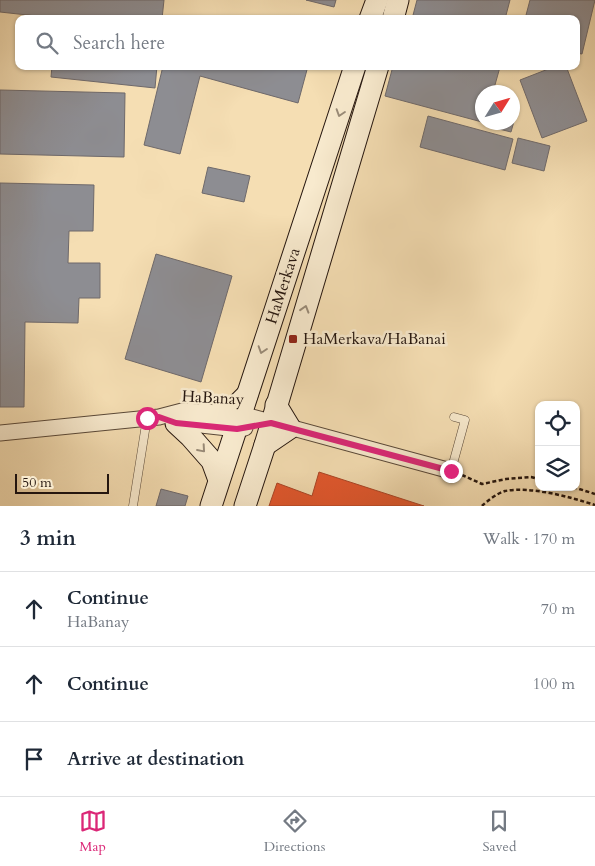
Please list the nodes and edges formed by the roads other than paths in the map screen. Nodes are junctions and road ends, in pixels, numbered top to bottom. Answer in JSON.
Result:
{"nodes":[{"id":1,"x":377,"y":0,"type":"edge"},
{"id":2,"x":398,"y":0,"type":"edge"},
{"id":3,"x":371,"y":15,"type":"edge"},
{"id":4,"x":394,"y":15,"type":"edge"},
{"id":5,"x":354,"y":70,"type":"edge"},
{"id":6,"x":377,"y":70,"type":"edge"},
{"id":7,"x":220,"y":412,"type":"joint"},
{"id":8,"x":242,"y":413,"type":"junction"},
{"id":9,"x":454,"y":417,"type":"dead end"},
{"id":10,"x":279,"y":419,"type":"junction"},
{"id":11,"x":160,"y":420,"type":"junction"},
{"id":12,"x":0,"y":434,"type":"edge"},
{"id":13,"x":451,"y":471,"type":"joint"},
{"id":14,"x":219,"y":480,"type":"junction"},
{"id":15,"x":133,"y":506,"type":"edge"},
{"id":16,"x":211,"y":506,"type":"edge"},
{"id":17,"x":245,"y":506,"type":"edge"}],
"edges":[{"from":1,"to":3,"type":"street"},
{"from":2,"to":4,"type":"street"},
{"from":5,"to":8,"type":"street","name":"HaMerkava","one_way":true},
{"from":10,"to":6,"type":"street","name":"HaMerkava","one_way":true},
{"from":7,"to":8,"type":"street"},
{"from":7,"to":11,"type":"street","name":"HaBanay"},
{"from":8,"to":10,"type":"street","name":"HaBanay"},
{"from":8,"to":11,"type":"street","name":"HaBanay"},
{"from":8,"to":14,"type":"street","name":"HaMerkava"},
{"from":9,"to":13,"type":"lane"},
{"from":10,"to":13,"type":"street","name":"HaBanay"},
{"from":10,"to":17,"type":"street"},
{"from":11,"to":12,"type":"street","name":"HaBanay"},
{"from":11,"to":14,"type":"street","one_way":true},
{"from":11,"to":15,"type":"lane"},
{"from":14,"to":16,"type":"street","name":"HaMerkava"}]}
